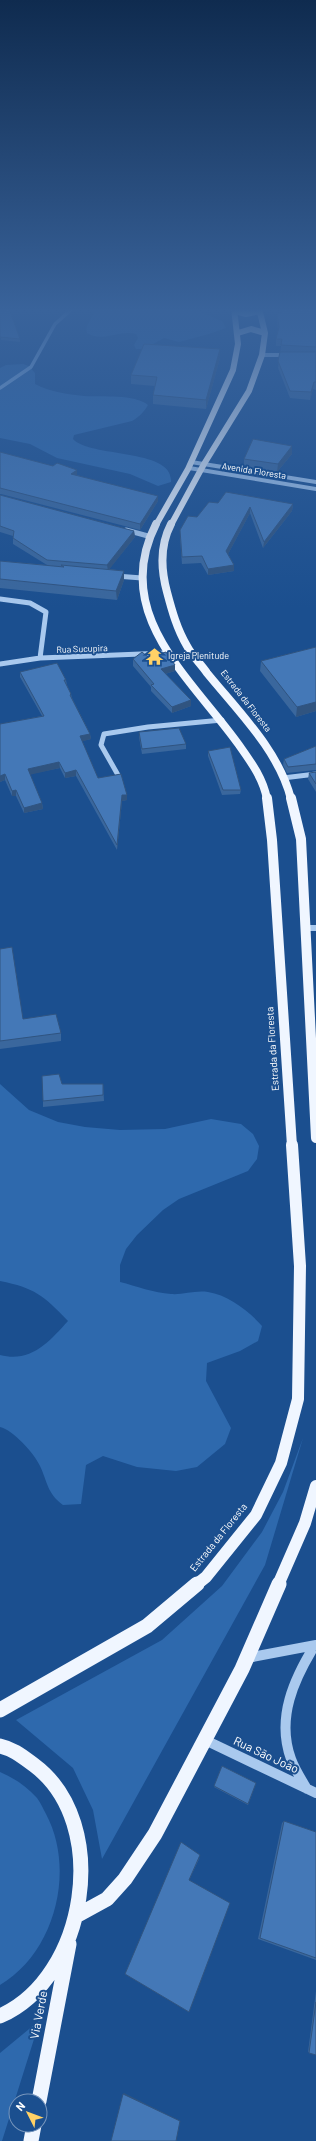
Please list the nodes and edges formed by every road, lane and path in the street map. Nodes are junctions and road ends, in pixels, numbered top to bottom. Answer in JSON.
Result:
{"nodes":[{"id":1,"x":216,"y":408,"type":"edge"},
{"id":2,"x":239,"y":408,"type":"edge"},
{"id":3,"x":190,"y":465,"type":"junction"},
{"id":4,"x":202,"y":467,"type":"junction"},
{"id":5,"x":316,"y":482,"type":"edge"},
{"id":6,"x":316,"y":489,"type":"edge"},
{"id":7,"x":119,"y":529,"type":"edge"},
{"id":8,"x":148,"y":536,"type":"junction"},
{"id":9,"x":110,"y":575,"type":"edge"},
{"id":10,"x":142,"y":578,"type":"junction"},
{"id":11,"x":0,"y":599,"type":"edge"},
{"id":12,"x":166,"y":653,"type":"junction"},
{"id":13,"x":40,"y":658,"type":"junction"},
{"id":14,"x":0,"y":664,"type":"edge"},
{"id":15,"x":222,"y":720,"type":"junction"},
{"id":16,"x":118,"y":774,"type":"edge"},
{"id":17,"x":316,"y":774,"type":"edge"},
{"id":18,"x":283,"y":778,"type":"junction"},
{"id":19,"x":305,"y":928,"type":"junction"},
{"id":20,"x":316,"y":928,"type":"edge"},
{"id":21,"x":316,"y":1138,"type":"edge"},
{"id":22,"x":316,"y":1486,"type":"edge"},
{"id":23,"x":315,"y":1645,"type":"edge"},
{"id":24,"x":246,"y":1658,"type":"junction"},
{"id":25,"x":0,"y":1710,"type":"edge"},
{"id":26,"x":205,"y":1740,"type":"junction"},
{"id":27,"x":0,"y":1746,"type":"edge"},
{"id":28,"x":312,"y":1791,"type":"edge"},
{"id":29,"x":76,"y":1916,"type":"junction"},
{"id":30,"x":71,"y":1934,"type":"junction"},
{"id":31,"x":0,"y":2016,"type":"edge"},
{"id":32,"x":41,"y":2093,"type":"edge"}],
"edges":[{"from":1,"to":3,"type":"main road","name":"Estrada da Floresta"},
{"from":2,"to":4,"type":"main road","name":"Estrada da Floresta"},
{"from":3,"to":4,"type":"street","name":"Avenida Floresta"},
{"from":3,"to":8,"type":"main road","name":"Estrada da Floresta"},
{"from":4,"to":5,"type":"street","name":"Avenida Floresta"},
{"from":4,"to":6,"type":"street","name":"Avenida Floresta"},
{"from":4,"to":18,"type":"main road","name":"Estrada da Floresta"},
{"from":7,"to":8,"type":"street"},
{"from":8,"to":10,"type":"main road","name":"Estrada da Floresta"},
{"from":9,"to":10,"type":"street"},
{"from":10,"to":12,"type":"main road","name":"Estrada da Floresta"},
{"from":11,"to":13,"type":"street"},
{"from":12,"to":13,"type":"street","name":"Rua Sucupira"},
{"from":12,"to":15,"type":"main road","name":"Estrada da Floresta"},
{"from":13,"to":14,"type":"street","name":"Rua Sucupira"},
{"from":15,"to":16,"type":"street"},
{"from":15,"to":25,"type":"main road","name":"Estrada da Floresta"},
{"from":17,"to":18,"type":"street"},
{"from":18,"to":19,"type":"main road","name":"Estrada da Floresta"},
{"from":19,"to":20,"type":"street"},
{"from":19,"to":21,"type":"main road","name":"Estrada da Floresta"},
{"from":22,"to":24,"type":"main road"},
{"from":23,"to":24,"type":"street"},
{"from":23,"to":28,"type":"street"},
{"from":24,"to":26,"type":"main road"},
{"from":26,"to":28,"type":"street","name":"Rua São João"},
{"from":26,"to":29,"type":"main road"},
{"from":27,"to":29,"type":"main road"},
{"from":29,"to":30,"type":"main road"},
{"from":30,"to":31,"type":"main road"},
{"from":30,"to":32,"type":"main road","name":"Via Verde"}]}
